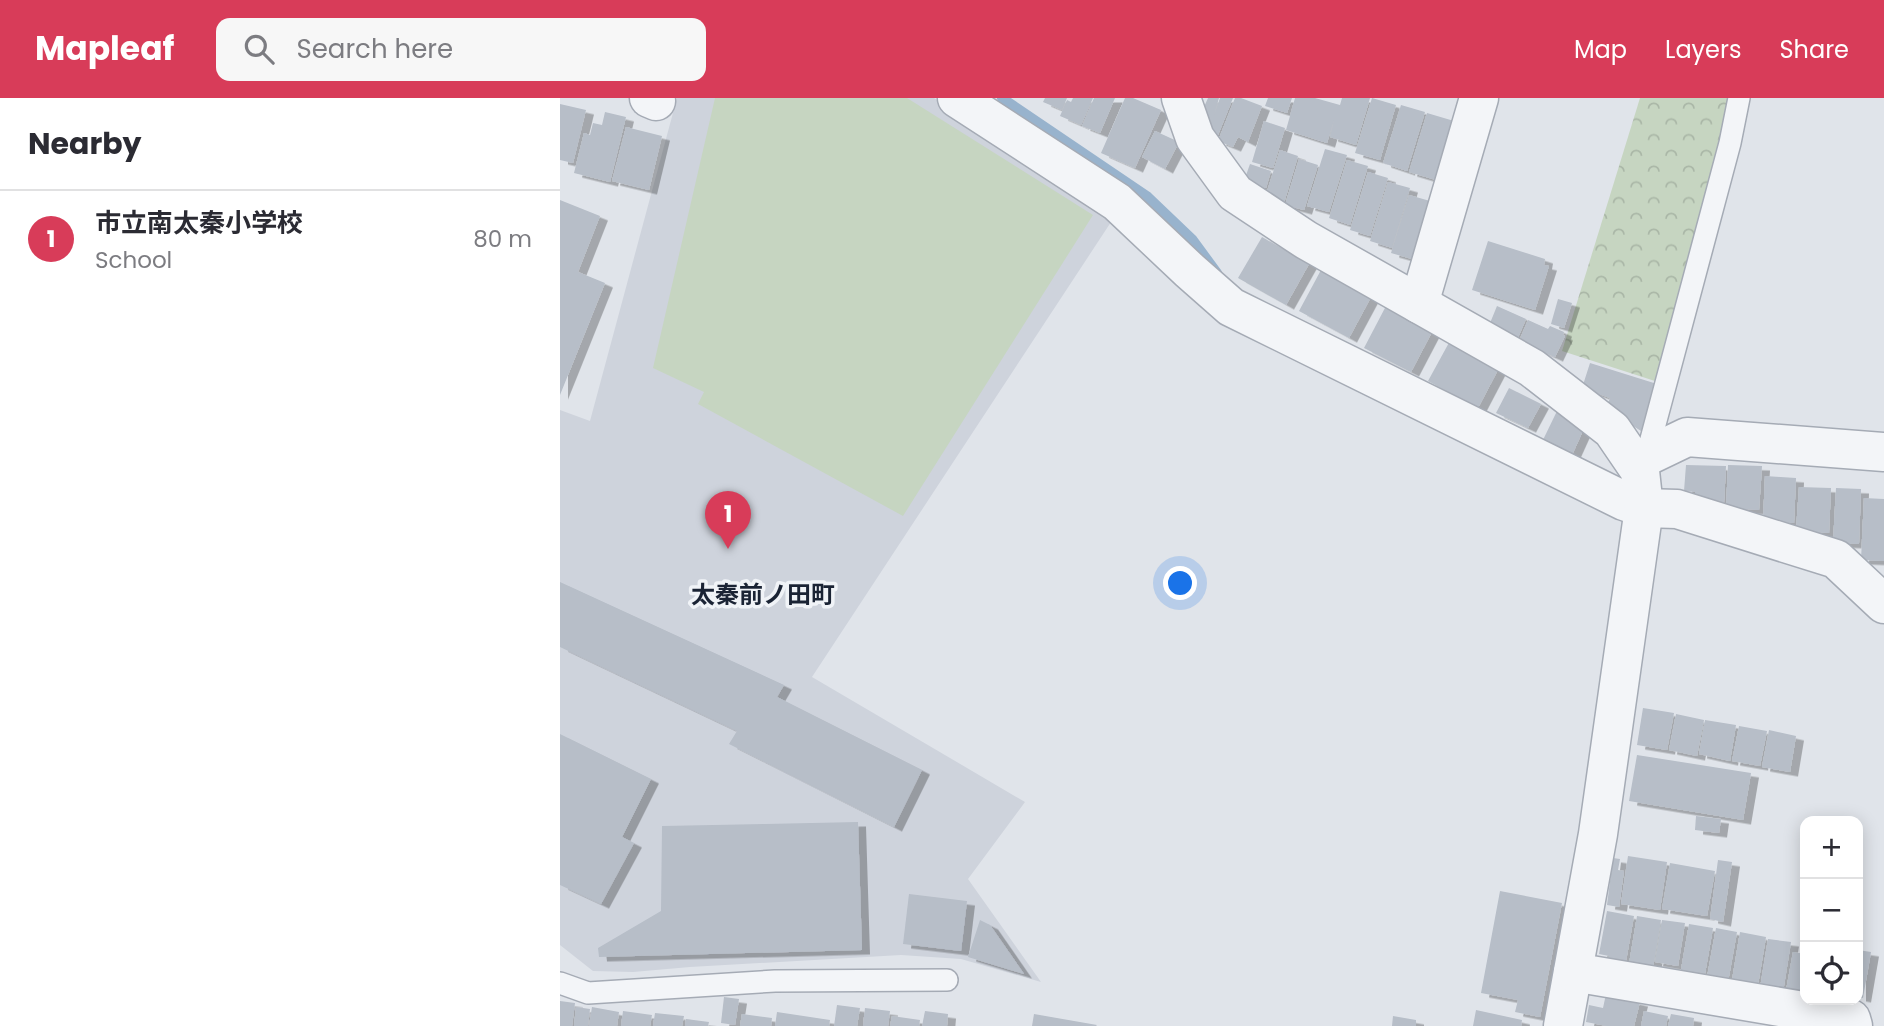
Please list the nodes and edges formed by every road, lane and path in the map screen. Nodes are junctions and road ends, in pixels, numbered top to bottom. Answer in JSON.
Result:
{"nodes":[{"id":1,"x":957,"y":98,"type":"edge"},
{"id":2,"x":1181,"y":98,"type":"edge"},
{"id":3,"x":1479,"y":98,"type":"edge"},
{"id":4,"x":1739,"y":98,"type":"edge"},
{"id":5,"x":1419,"y":304,"type":"junction"},
{"id":6,"x":1884,"y":452,"type":"edge"},
{"id":7,"x":1640,"y":460,"type":"junction"},
{"id":8,"x":1644,"y":508,"type":"junction"},
{"id":9,"x":1884,"y":604,"type":"edge"},
{"id":10,"x":1573,"y":972,"type":"junction"},
{"id":11,"x":947,"y":981,"type":"dead end"},
{"id":12,"x":560,"y":983,"type":"edge"},
{"id":13,"x":1563,"y":1026,"type":"edge"},
{"id":14,"x":1853,"y":1026,"type":"edge"}],
"edges":[{"from":1,"to":8,"type":"street"},
{"from":2,"to":5,"type":"street"},
{"from":3,"to":5,"type":"street"},
{"from":4,"to":7,"type":"lane"},
{"from":5,"to":7,"type":"street"},
{"from":6,"to":7,"type":"street"},
{"from":7,"to":8,"type":"street"},
{"from":8,"to":9,"type":"street"},
{"from":8,"to":10,"type":"street"},
{"from":10,"to":13,"type":"street"},
{"from":10,"to":14,"type":"street"},
{"from":11,"to":12,"type":"lane"}]}
